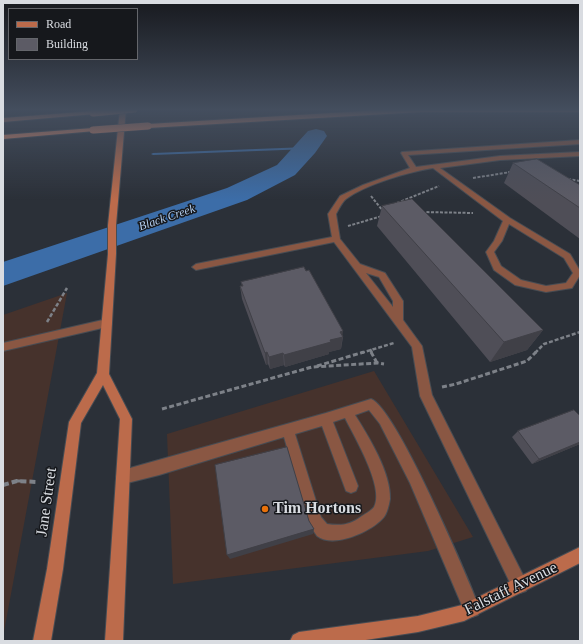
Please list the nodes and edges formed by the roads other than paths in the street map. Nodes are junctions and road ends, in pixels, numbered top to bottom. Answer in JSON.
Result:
{"nodes":[{"id":1,"x":120,"y":139,"type":"edge"},
{"id":2,"x":580,"y":142,"type":"edge"},
{"id":3,"x":569,"y":154,"type":"junction"},
{"id":4,"x":580,"y":154,"type":"edge"},
{"id":5,"x":580,"y":160,"type":"edge"},
{"id":6,"x":434,"y":166,"type":"junction"},
{"id":7,"x":414,"y":169,"type":"junction"},
{"id":8,"x":507,"y":220,"type":"junction"},
{"id":9,"x":335,"y":235,"type":"junction"},
{"id":10,"x":356,"y":266,"type":"junction"},
{"id":11,"x":196,"y":267,"type":"dead end"},
{"id":12,"x":398,"y":320,"type":"junction"},
{"id":13,"x":107,"y":324,"type":"junction"},
{"id":14,"x":3,"y":347,"type":"edge"},
{"id":15,"x":103,"y":374,"type":"junction"},
{"id":16,"x":348,"y":413,"type":"junction"},
{"id":17,"x":326,"y":419,"type":"junction"},
{"id":18,"x":288,"y":430,"type":"junction"},
{"id":19,"x":123,"y":477,"type":"junction"},
{"id":20,"x":350,"y":486,"type":"dead end"},
{"id":21,"x":580,"y":555,"type":"edge"},
{"id":22,"x":520,"y":585,"type":"junction"},
{"id":23,"x":472,"y":609,"type":"junction"},
{"id":24,"x":338,"y":638,"type":"edge"},
{"id":25,"x":42,"y":641,"type":"edge"},
{"id":26,"x":114,"y":641,"type":"edge"},
{"id":27,"x":299,"y":641,"type":"edge"}],
"edges":[{"from":1,"to":13,"type":"main road","name":"Jane Street"},
{"from":2,"to":7,"type":"lane"},
{"from":3,"to":4,"type":"lane"},
{"from":3,"to":5,"type":"lane"},
{"from":3,"to":6,"type":"lane"},
{"from":6,"to":7,"type":"lane"},
{"from":6,"to":8,"type":"lane"},
{"from":7,"to":9,"type":"lane"},
{"from":8,"to":8,"type":"lane"},
{"from":9,"to":10,"type":"lane"},
{"from":9,"to":11,"type":"lane"},
{"from":10,"to":12,"type":"lane"},
{"from":10,"to":12,"type":"lane"},
{"from":12,"to":22,"type":"lane"},
{"from":13,"to":14,"type":"lane"},
{"from":13,"to":15,"type":"main road","name":"Jane Street"},
{"from":15,"to":19,"type":"main road"},
{"from":15,"to":25,"type":"main road","name":"Jane Street"},
{"from":16,"to":17,"type":"lane"},
{"from":16,"to":18,"type":"lane"},
{"from":16,"to":23,"type":"lane"},
{"from":17,"to":18,"type":"lane"},
{"from":17,"to":20,"type":"lane"},
{"from":18,"to":19,"type":"lane"},
{"from":19,"to":26,"type":"main road"},
{"from":21,"to":22,"type":"main road","name":"Falstaff Avenue"},
{"from":22,"to":23,"type":"main road","name":"Falstaff Avenue"},
{"from":23,"to":24,"type":"main road","name":"Falstaff Avenue"},
{"from":24,"to":27,"type":"main road","name":"Falstaff Avenue"}]}
